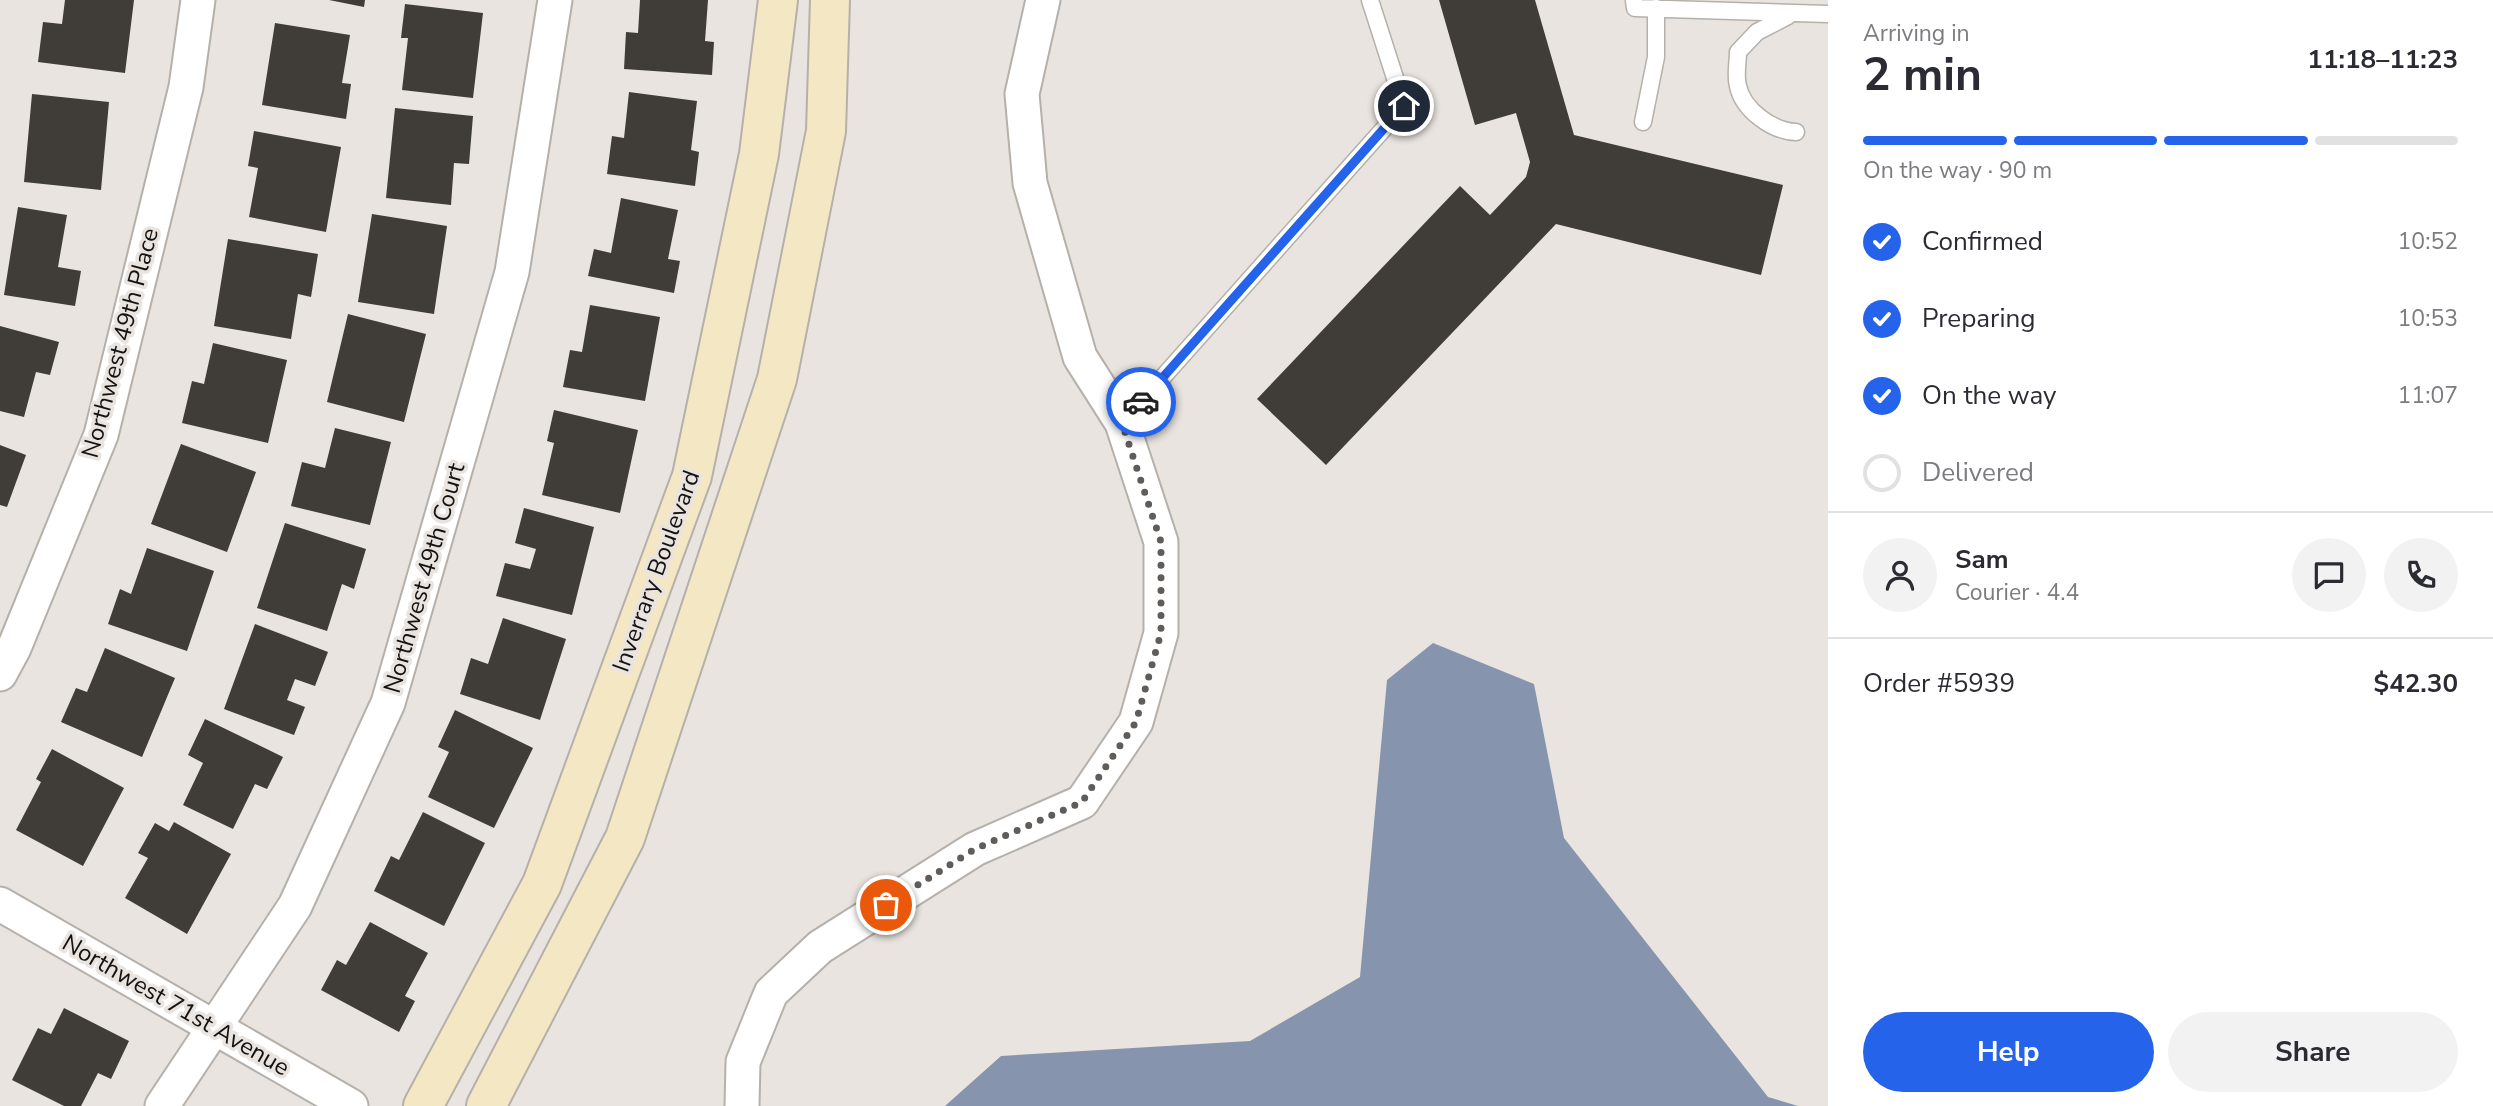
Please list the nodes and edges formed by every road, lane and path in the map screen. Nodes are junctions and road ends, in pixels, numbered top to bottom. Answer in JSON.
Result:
{"nodes":[{"id":1,"x":198,"y":0,"type":"edge"},
{"id":2,"x":555,"y":0,"type":"edge"},
{"id":3,"x":778,"y":0,"type":"edge"},
{"id":4,"x":830,"y":0,"type":"edge"},
{"id":5,"x":1043,"y":0,"type":"edge"},
{"id":6,"x":1370,"y":0,"type":"edge"},
{"id":7,"x":1634,"y":0,"type":"edge"},
{"id":8,"x":1790,"y":7,"type":"edge"},
{"id":9,"x":1656,"y":8,"type":"junction"},
{"id":10,"x":1828,"y":15,"type":"edge"},
{"id":11,"x":1643,"y":122,"type":"dead end"},
{"id":12,"x":1796,"y":132,"type":"dead end"},
{"id":13,"x":1122,"y":423,"type":"junction"},
{"id":14,"x":0,"y":674,"type":"edge"},
{"id":15,"x":0,"y":904,"type":"edge"},
{"id":16,"x":216,"y":1027,"type":"junction"},
{"id":17,"x":162,"y":1106,"type":"edge"},
{"id":18,"x":351,"y":1106,"type":"edge"},
{"id":19,"x":424,"y":1106,"type":"edge"},
{"id":20,"x":486,"y":1106,"type":"edge"},
{"id":21,"x":741,"y":1106,"type":"edge"}],
"edges":[{"from":1,"to":14,"type":"street","name":"Northwest 49th Place"},
{"from":2,"to":16,"type":"street","name":"Northwest 49th Court"},
{"from":3,"to":19,"type":"street","name":"Inverrary Boulevard"},
{"from":4,"to":20,"type":"street"},
{"from":5,"to":13,"type":"street"},
{"from":6,"to":13,"type":"lane"},
{"from":7,"to":9,"type":"lane"},
{"from":8,"to":9,"type":"lane"},
{"from":8,"to":10,"type":"lane"},
{"from":8,"to":12,"type":"lane"},
{"from":9,"to":11,"type":"lane"},
{"from":13,"to":21,"type":"street"},
{"from":15,"to":16,"type":"street","name":"Northwest 71st Avenue"},
{"from":16,"to":17,"type":"street","name":"Northwest 49th Court"},
{"from":16,"to":18,"type":"street","name":"Northwest 71st Avenue"}]}
